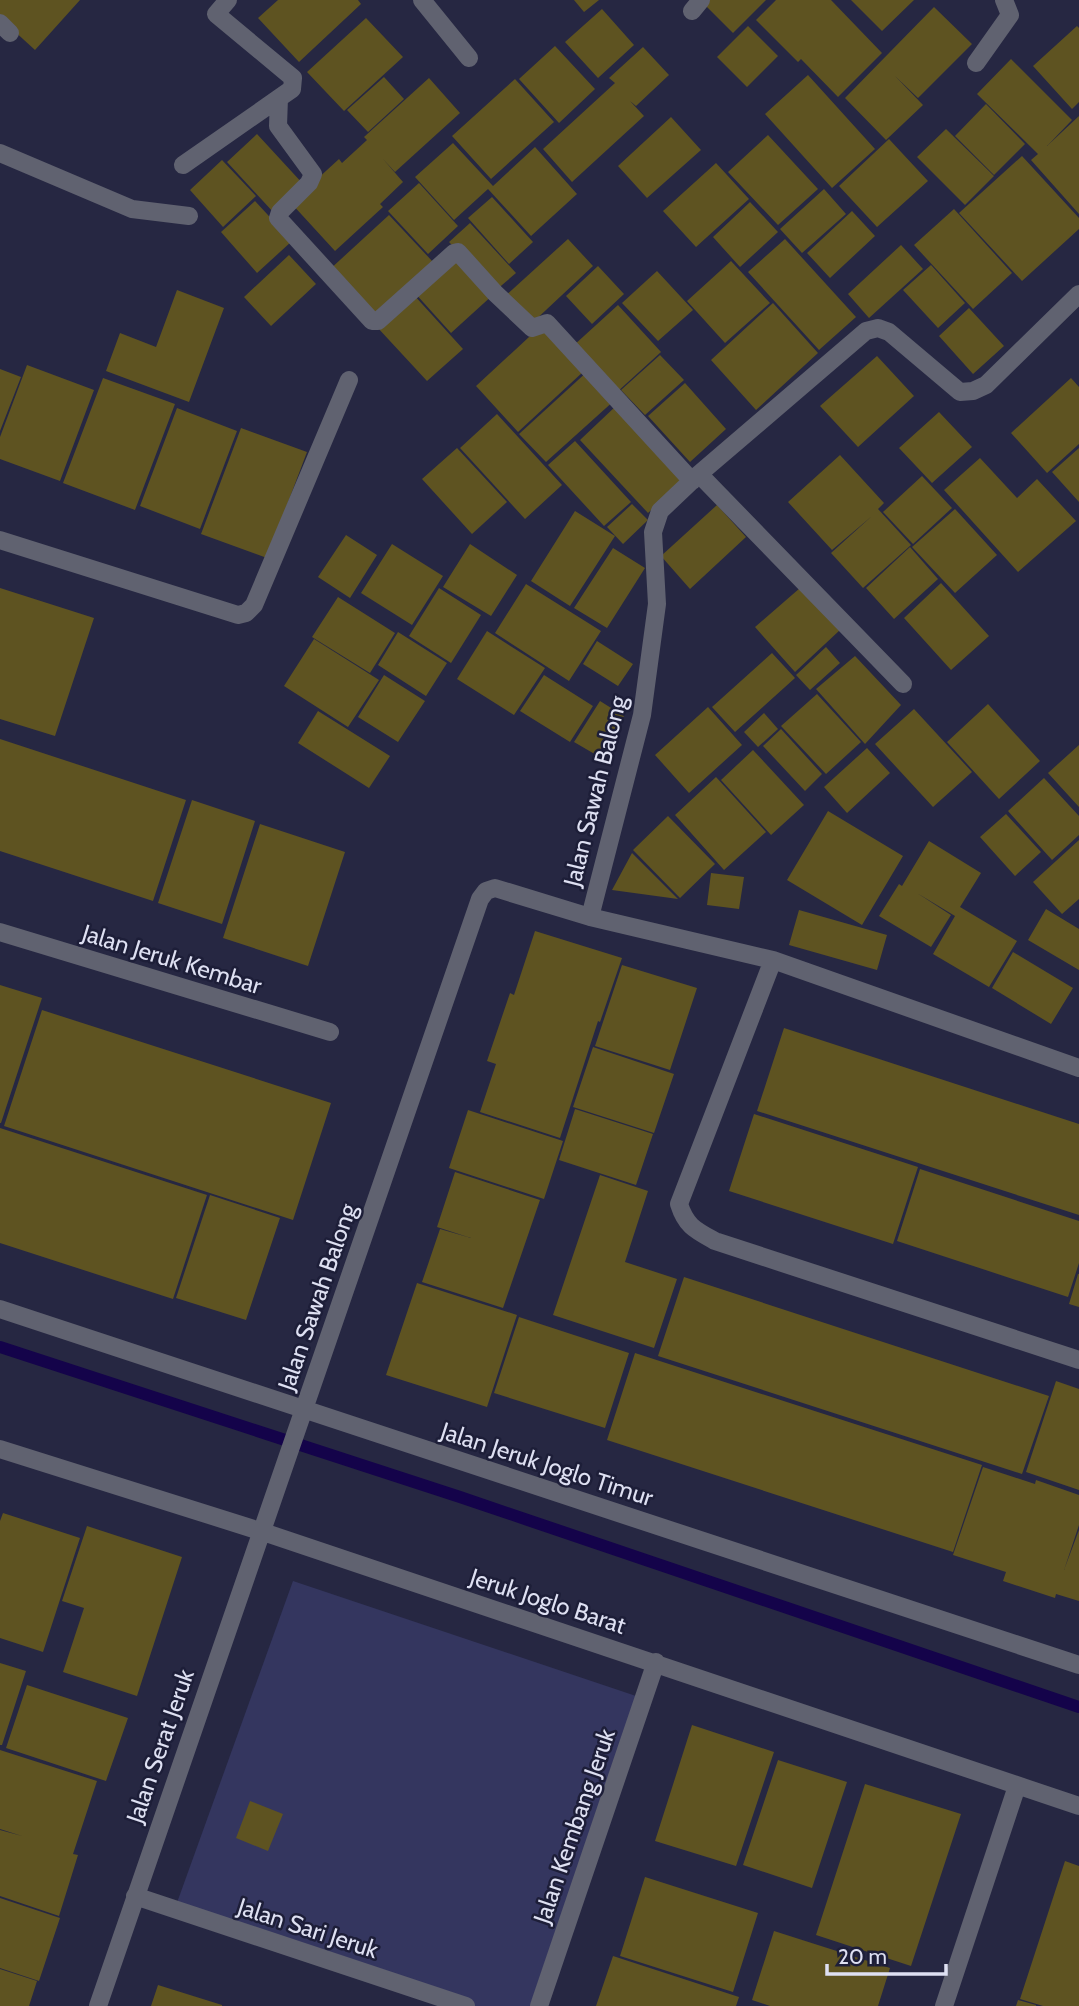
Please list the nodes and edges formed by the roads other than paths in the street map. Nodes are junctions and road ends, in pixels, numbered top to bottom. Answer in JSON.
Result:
{"nodes":[{"id":1,"x":228,"y":0,"type":"edge"},
{"id":2,"x":422,"y":0,"type":"edge"},
{"id":3,"x":1004,"y":0,"type":"edge"},
{"id":4,"x":468,"y":58,"type":"dead end"},
{"id":5,"x":976,"y":63,"type":"dead end"},
{"id":6,"x":279,"y":98,"type":"junction"},
{"id":7,"x":0,"y":153,"type":"edge"},
{"id":8,"x":183,"y":165,"type":"dead end"},
{"id":9,"x":190,"y":216,"type":"dead end"},
{"id":10,"x":1079,"y":294,"type":"edge"},
{"id":11,"x":349,"y":380,"type":"dead end"},
{"id":12,"x":695,"y":478,"type":"junction"},
{"id":13,"x":0,"y":540,"type":"edge"},
{"id":14,"x":903,"y":684,"type":"dead end"},
{"id":15,"x":590,"y":917,"type":"junction"},
{"id":16,"x":0,"y":932,"type":"edge"},
{"id":17,"x":772,"y":960,"type":"junction"},
{"id":18,"x":330,"y":1032,"type":"dead end"},
{"id":19,"x":1079,"y":1068,"type":"edge"},
{"id":20,"x":0,"y":1310,"type":"edge"},
{"id":21,"x":1079,"y":1360,"type":"edge"},
{"id":22,"x":305,"y":1409,"type":"junction"},
{"id":23,"x":0,"y":1449,"type":"edge"},
{"id":24,"x":270,"y":1502,"type":"joint"},
{"id":25,"x":260,"y":1531,"type":"junction"},
{"id":26,"x":656,"y":1662,"type":"junction"},
{"id":27,"x":1079,"y":1665,"type":"edge"},
{"id":28,"x":1017,"y":1786,"type":"junction"},
{"id":29,"x":1079,"y":1806,"type":"edge"},
{"id":30,"x":135,"y":1896,"type":"junction"},
{"id":31,"x":98,"y":2006,"type":"edge"},
{"id":32,"x":466,"y":2006,"type":"edge"},
{"id":33,"x":539,"y":2006,"type":"edge"},
{"id":34,"x":944,"y":2006,"type":"edge"}],
"edges":[{"from":1,"to":6,"type":"street"},
{"from":2,"to":4,"type":"street"},
{"from":3,"to":5,"type":"street"},
{"from":6,"to":8,"type":"street"},
{"from":6,"to":12,"type":"street"},
{"from":7,"to":9,"type":"street"},
{"from":10,"to":12,"type":"street","name":"Jalan Sawah Balong"},
{"from":11,"to":13,"type":"street"},
{"from":12,"to":14,"type":"street"},
{"from":12,"to":15,"type":"street","name":"Jalan Sawah Balong"},
{"from":15,"to":17,"type":"street"},
{"from":15,"to":22,"type":"street","name":"Jalan Sawah Balong"},
{"from":16,"to":18,"type":"street","name":"Jalan Jeruk Kembar"},
{"from":17,"to":19,"type":"street"},
{"from":17,"to":21,"type":"street"},
{"from":20,"to":22,"type":"street","name":"Jalan Jeruk Joglo Timur"},
{"from":22,"to":24,"type":"street","name":"Jalan Sawah Balong"},
{"from":22,"to":27,"type":"street","name":"Jalan Jeruk Joglo Timur"},
{"from":23,"to":25,"type":"street","name":"Jeruk Joglo Barat"},
{"from":24,"to":25,"type":"street","name":"Jalan Serat Jeruk"},
{"from":25,"to":26,"type":"street","name":"Jeruk Joglo Barat"},
{"from":25,"to":30,"type":"street","name":"Jalan Serat Jeruk"},
{"from":26,"to":28,"type":"street","name":"Jeruk Joglo Barat"},
{"from":26,"to":33,"type":"street","name":"Jalan Kembang Jeruk"},
{"from":28,"to":29,"type":"street","name":"Jeruk Joglo Barat"},
{"from":28,"to":34,"type":"street"},
{"from":30,"to":31,"type":"street","name":"Jalan Serat Jeruk"},
{"from":30,"to":32,"type":"street","name":"Jalan Sari Jeruk"}]}
